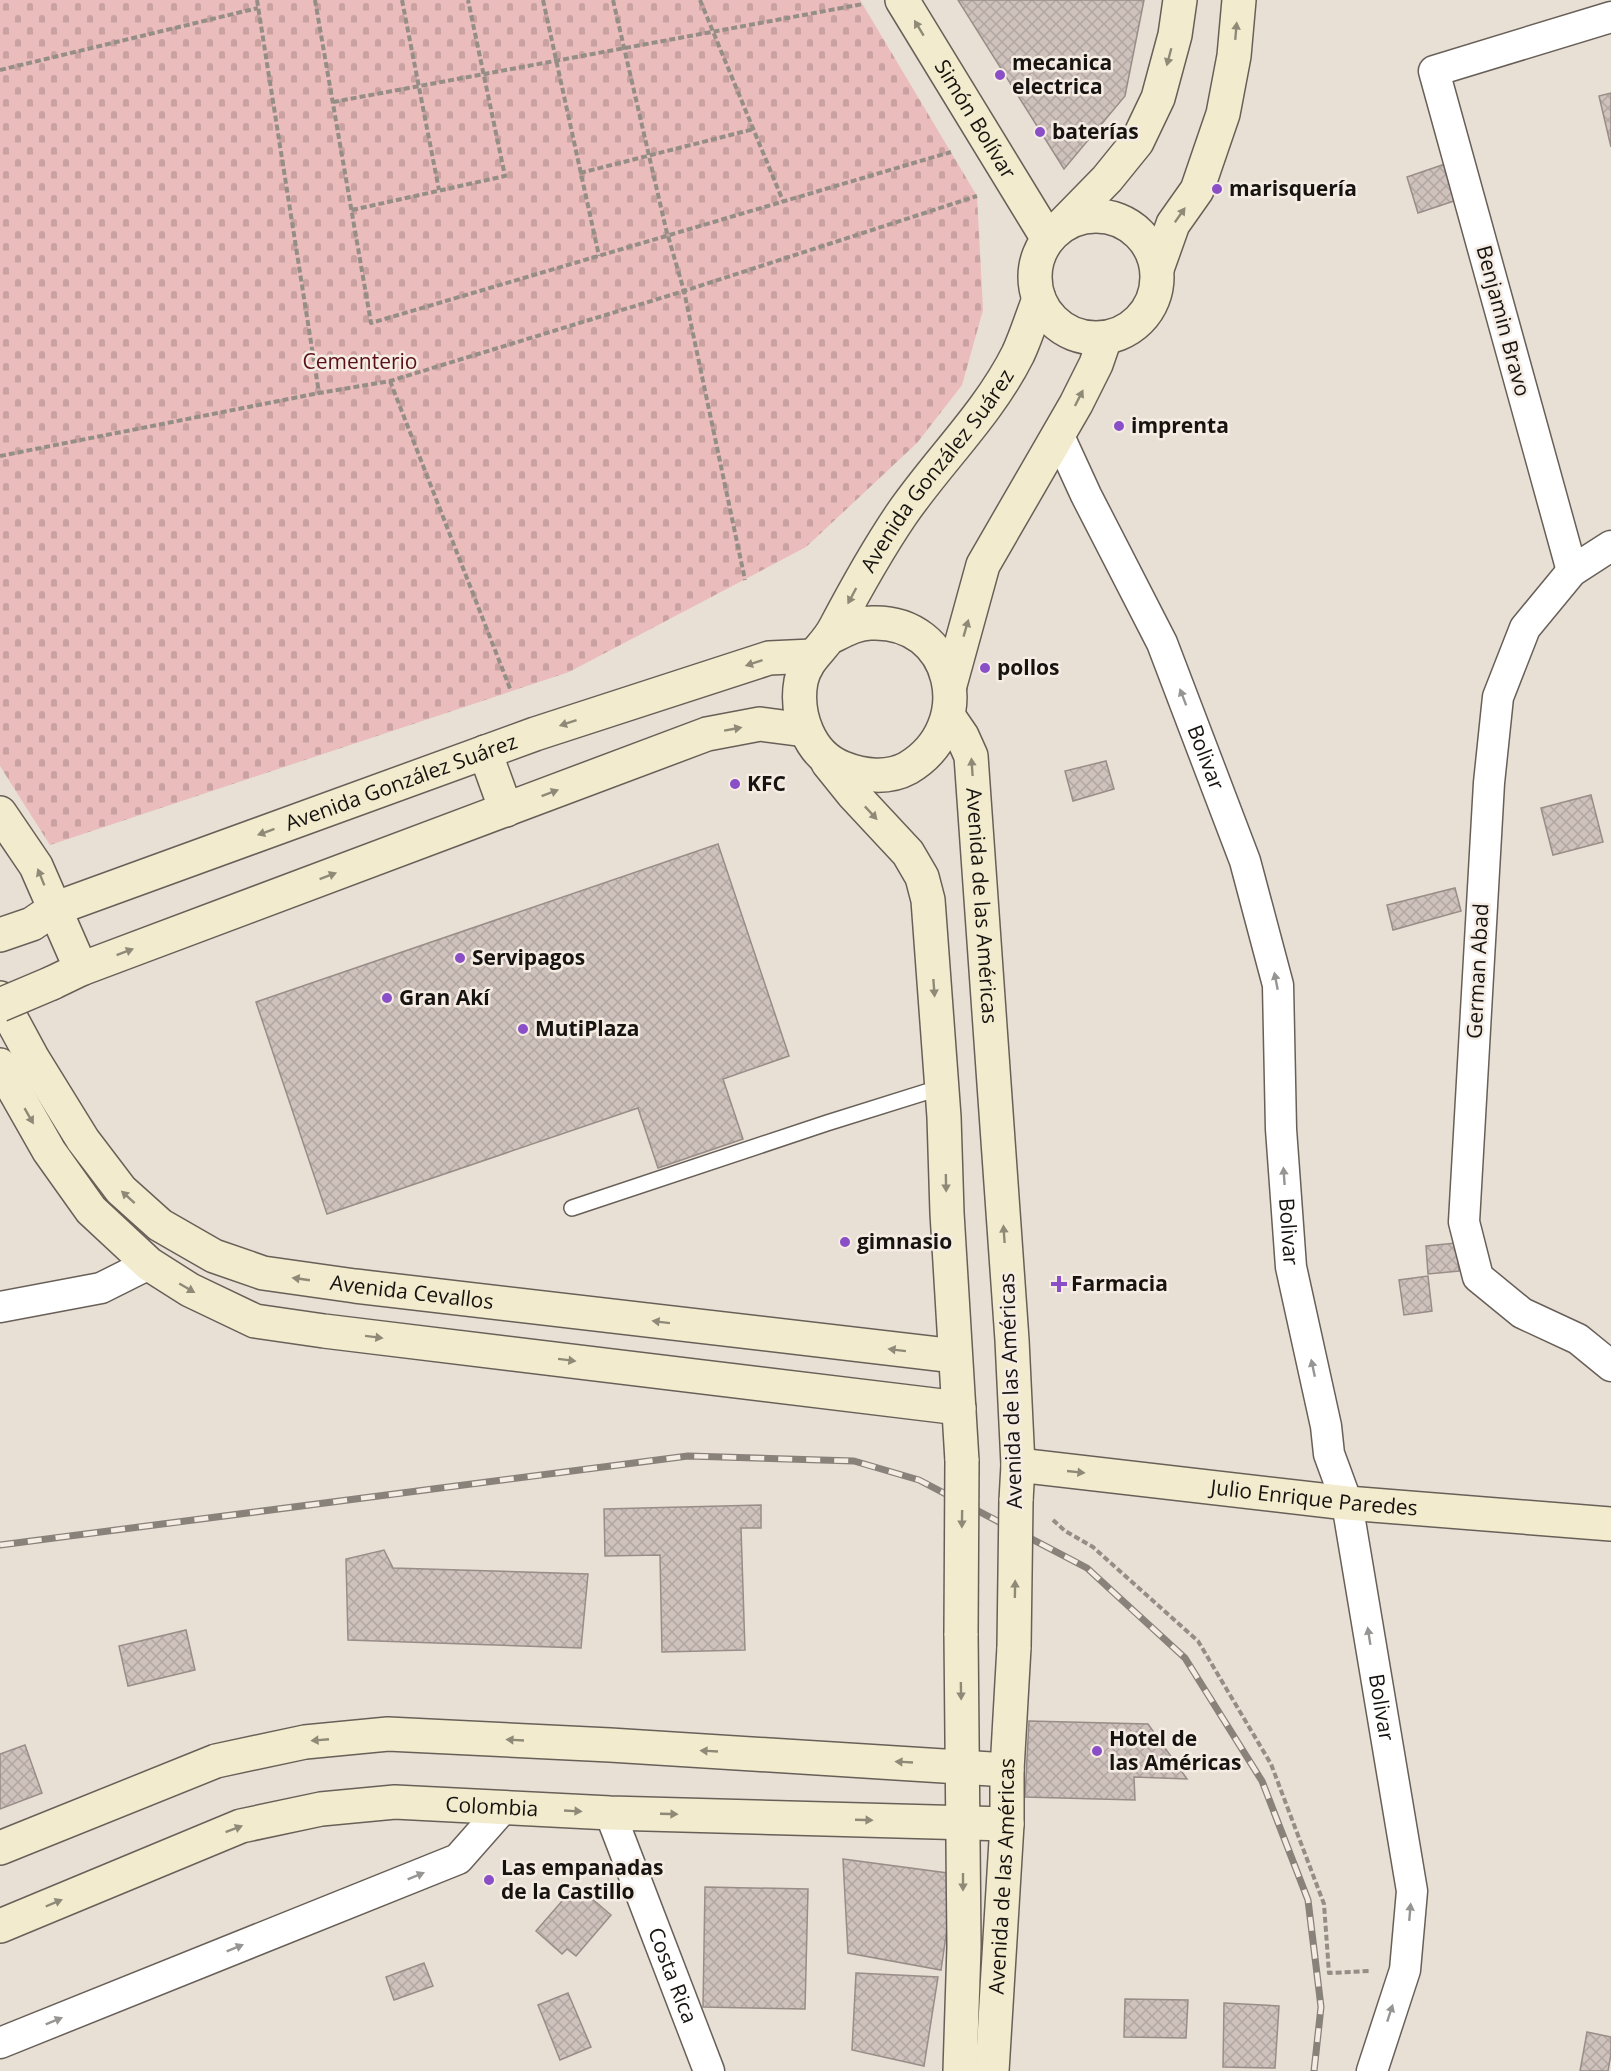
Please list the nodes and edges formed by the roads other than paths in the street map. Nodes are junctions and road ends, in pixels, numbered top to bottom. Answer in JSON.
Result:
{"nodes":[{"id":1,"x":902,"y":0,"type":"edge"},
{"id":2,"x":1180,"y":0,"type":"edge"},
{"id":3,"x":1239,"y":0,"type":"edge"},
{"id":4,"x":1592,"y":14,"type":"edge"},
{"id":5,"x":1055,"y":232,"type":"junction"},
{"id":6,"x":1157,"y":269,"type":"junction"},
{"id":7,"x":1039,"y":299,"type":"junction"},
{"id":8,"x":1105,"y":338,"type":"junction"},
{"id":9,"x":1058,"y":434,"type":"junction"},
{"id":10,"x":1611,"y":546,"type":"edge"},
{"id":11,"x":1572,"y":571,"type":"junction"},
{"id":12,"x":820,"y":647,"type":"junction"},
{"id":13,"x":950,"y":701,"type":"junction"},
{"id":14,"x":812,"y":741,"type":"junction"},
{"id":15,"x":485,"y":752,"type":"junction"},
{"id":16,"x":506,"y":810,"type":"junction"},
{"id":17,"x":0,"y":813,"type":"edge"},
{"id":18,"x":43,"y":917,"type":"junction"},
{"id":19,"x":0,"y":936,"type":"edge"},
{"id":20,"x":81,"y":969,"type":"junction"},
{"id":21,"x":0,"y":998,"type":"edge"},
{"id":22,"x":0,"y":1005,"type":"edge"},
{"id":23,"x":0,"y":1065,"type":"edge"},
{"id":24,"x":942,"y":1087,"type":"junction"},
{"id":25,"x":572,"y":1208,"type":"dead end"},
{"id":26,"x":149,"y":1264,"type":"junction"},
{"id":27,"x":438,"y":1296,"type":"junction"},
{"id":28,"x":0,"y":1307,"type":"edge"},
{"id":29,"x":703,"y":1327,"type":"junction"},
{"id":30,"x":434,"y":1344,"type":"junction"},
{"id":31,"x":955,"y":1356,"type":"junction"},
{"id":32,"x":1611,"y":1366,"type":"edge"},
{"id":33,"x":698,"y":1376,"type":"junction"},
{"id":34,"x":958,"y":1408,"type":"junction"},
{"id":35,"x":1018,"y":1465,"type":"junction"},
{"id":36,"x":1347,"y":1503,"type":"junction"},
{"id":37,"x":1611,"y":1524,"type":"edge"},
{"id":38,"x":962,"y":1766,"type":"junction"},
{"id":39,"x":1007,"y":1770,"type":"junction"},
{"id":40,"x":504,"y":1807,"type":"junction"},
{"id":41,"x":610,"y":1813,"type":"junction"},
{"id":42,"x":963,"y":1824,"type":"junction"},
{"id":43,"x":1007,"y":1824,"type":"junction"},
{"id":44,"x":0,"y":1848,"type":"edge"},
{"id":45,"x":0,"y":1926,"type":"edge"},
{"id":46,"x":0,"y":2043,"type":"edge"},
{"id":47,"x":1374,"y":2063,"type":"edge"},
{"id":48,"x":709,"y":2071,"type":"edge"},
{"id":49,"x":960,"y":2071,"type":"edge"},
{"id":50,"x":992,"y":2071,"type":"edge"}],
"edges":[{"from":5,"to":1,"type":"main road","name":"Simón Bolívar","one_way":true},
{"from":2,"to":5,"type":"main road","one_way":true},
{"from":6,"to":3,"type":"main road","one_way":true},
{"from":4,"to":11,"type":"street","name":"Benjamin Bravo"},
{"from":5,"to":6,"type":"main road"},
{"from":5,"to":7,"type":"main road"},
{"from":6,"to":8,"type":"main road"},
{"from":7,"to":8,"type":"main road"},
{"from":7,"to":12,"type":"main road","name":"Avenida González Suárez","one_way":true},
{"from":9,"to":8,"type":"main road","one_way":true},
{"from":13,"to":9,"type":"main road","one_way":true},
{"from":36,"to":9,"type":"street","name":"Bolivar","one_way":true},
{"from":10,"to":11,"type":"street","name":"German Abad"},
{"from":11,"to":32,"type":"street","name":"German Abad"},
{"from":12,"to":13,"type":"main road","name":"Avenida González Suárez"},
{"from":12,"to":14,"type":"main road","name":"Avenida González Suárez"},
{"from":12,"to":15,"type":"main road","name":"Avenida González Suárez","one_way":true},
{"from":13,"to":14,"type":"main road"},
{"from":35,"to":13,"type":"main road","name":"Avenida de las Américas","one_way":true},
{"from":16,"to":14,"type":"main road","one_way":true},
{"from":14,"to":24,"type":"main road","name":"Avenida de las Américas","one_way":true},
{"from":15,"to":16,"type":"main road"},
{"from":15,"to":18,"type":"main road","name":"Avenida González Suárez","one_way":true},
{"from":20,"to":16,"type":"main road","one_way":true},
{"from":18,"to":17,"type":"main road","one_way":true},
{"from":18,"to":19,"type":"main road","name":"Avenida González Suárez"},
{"from":18,"to":20,"type":"main road"},
{"from":20,"to":22,"type":"main road","bridge":true},
{"from":27,"to":21,"type":"main road","name":"Avenida Cevallos","one_way":true},
{"from":23,"to":26,"type":"main road","one_way":true},
{"from":24,"to":25,"type":"lane"},
{"from":24,"to":31,"type":"main road","name":"Avenida de las Américas","one_way":true},
{"from":26,"to":28,"type":"street"},
{"from":26,"to":30,"type":"main road","one_way":true},
{"from":29,"to":27,"type":"main road","name":"Avenida Cevallos","one_way":true},
{"from":27,"to":30,"type":"main road"},
{"from":31,"to":29,"type":"main road","name":"Avenida Cevallos","one_way":true},
{"from":29,"to":33,"type":"main road"},
{"from":30,"to":33,"type":"main road","one_way":true},
{"from":31,"to":34,"type":"main road","name":"Avenida de las Américas"},
{"from":33,"to":34,"type":"main road"},
{"from":34,"to":38,"type":"main road","name":"Avenida de las Américas","one_way":true,"bridge":true},
{"from":35,"to":36,"type":"main road","name":"Julio Enrique Paredes","one_way":true},
{"from":39,"to":35,"type":"main road","name":"Avenida de las Américas","one_way":true,"bridge":true},
{"from":36,"to":37,"type":"main road","name":"Julio Enrique Paredes"},
{"from":47,"to":36,"type":"street","name":"Bolivar","one_way":true},
{"from":38,"to":39,"type":"main road"},
{"from":38,"to":42,"type":"main road","name":"Avenida de las Américas"},
{"from":38,"to":44,"type":"main road","one_way":true},
{"from":39,"to":43,"type":"main road","name":"Avenida de las Américas"},
{"from":40,"to":41,"type":"main road","name":"Colombia","one_way":true},
{"from":45,"to":40,"type":"main road","name":"Colombia","one_way":true},
{"from":46,"to":40,"type":"street","one_way":true},
{"from":41,"to":42,"type":"main road","name":"Colombia","one_way":true},
{"from":41,"to":48,"type":"street","name":"Costa Rica"},
{"from":42,"to":43,"type":"main road","name":"Colombia"},
{"from":42,"to":49,"type":"main road","name":"Avenida de las Américas","one_way":true},
{"from":43,"to":50,"type":"main road","name":"Avenida de las Américas"}]}
